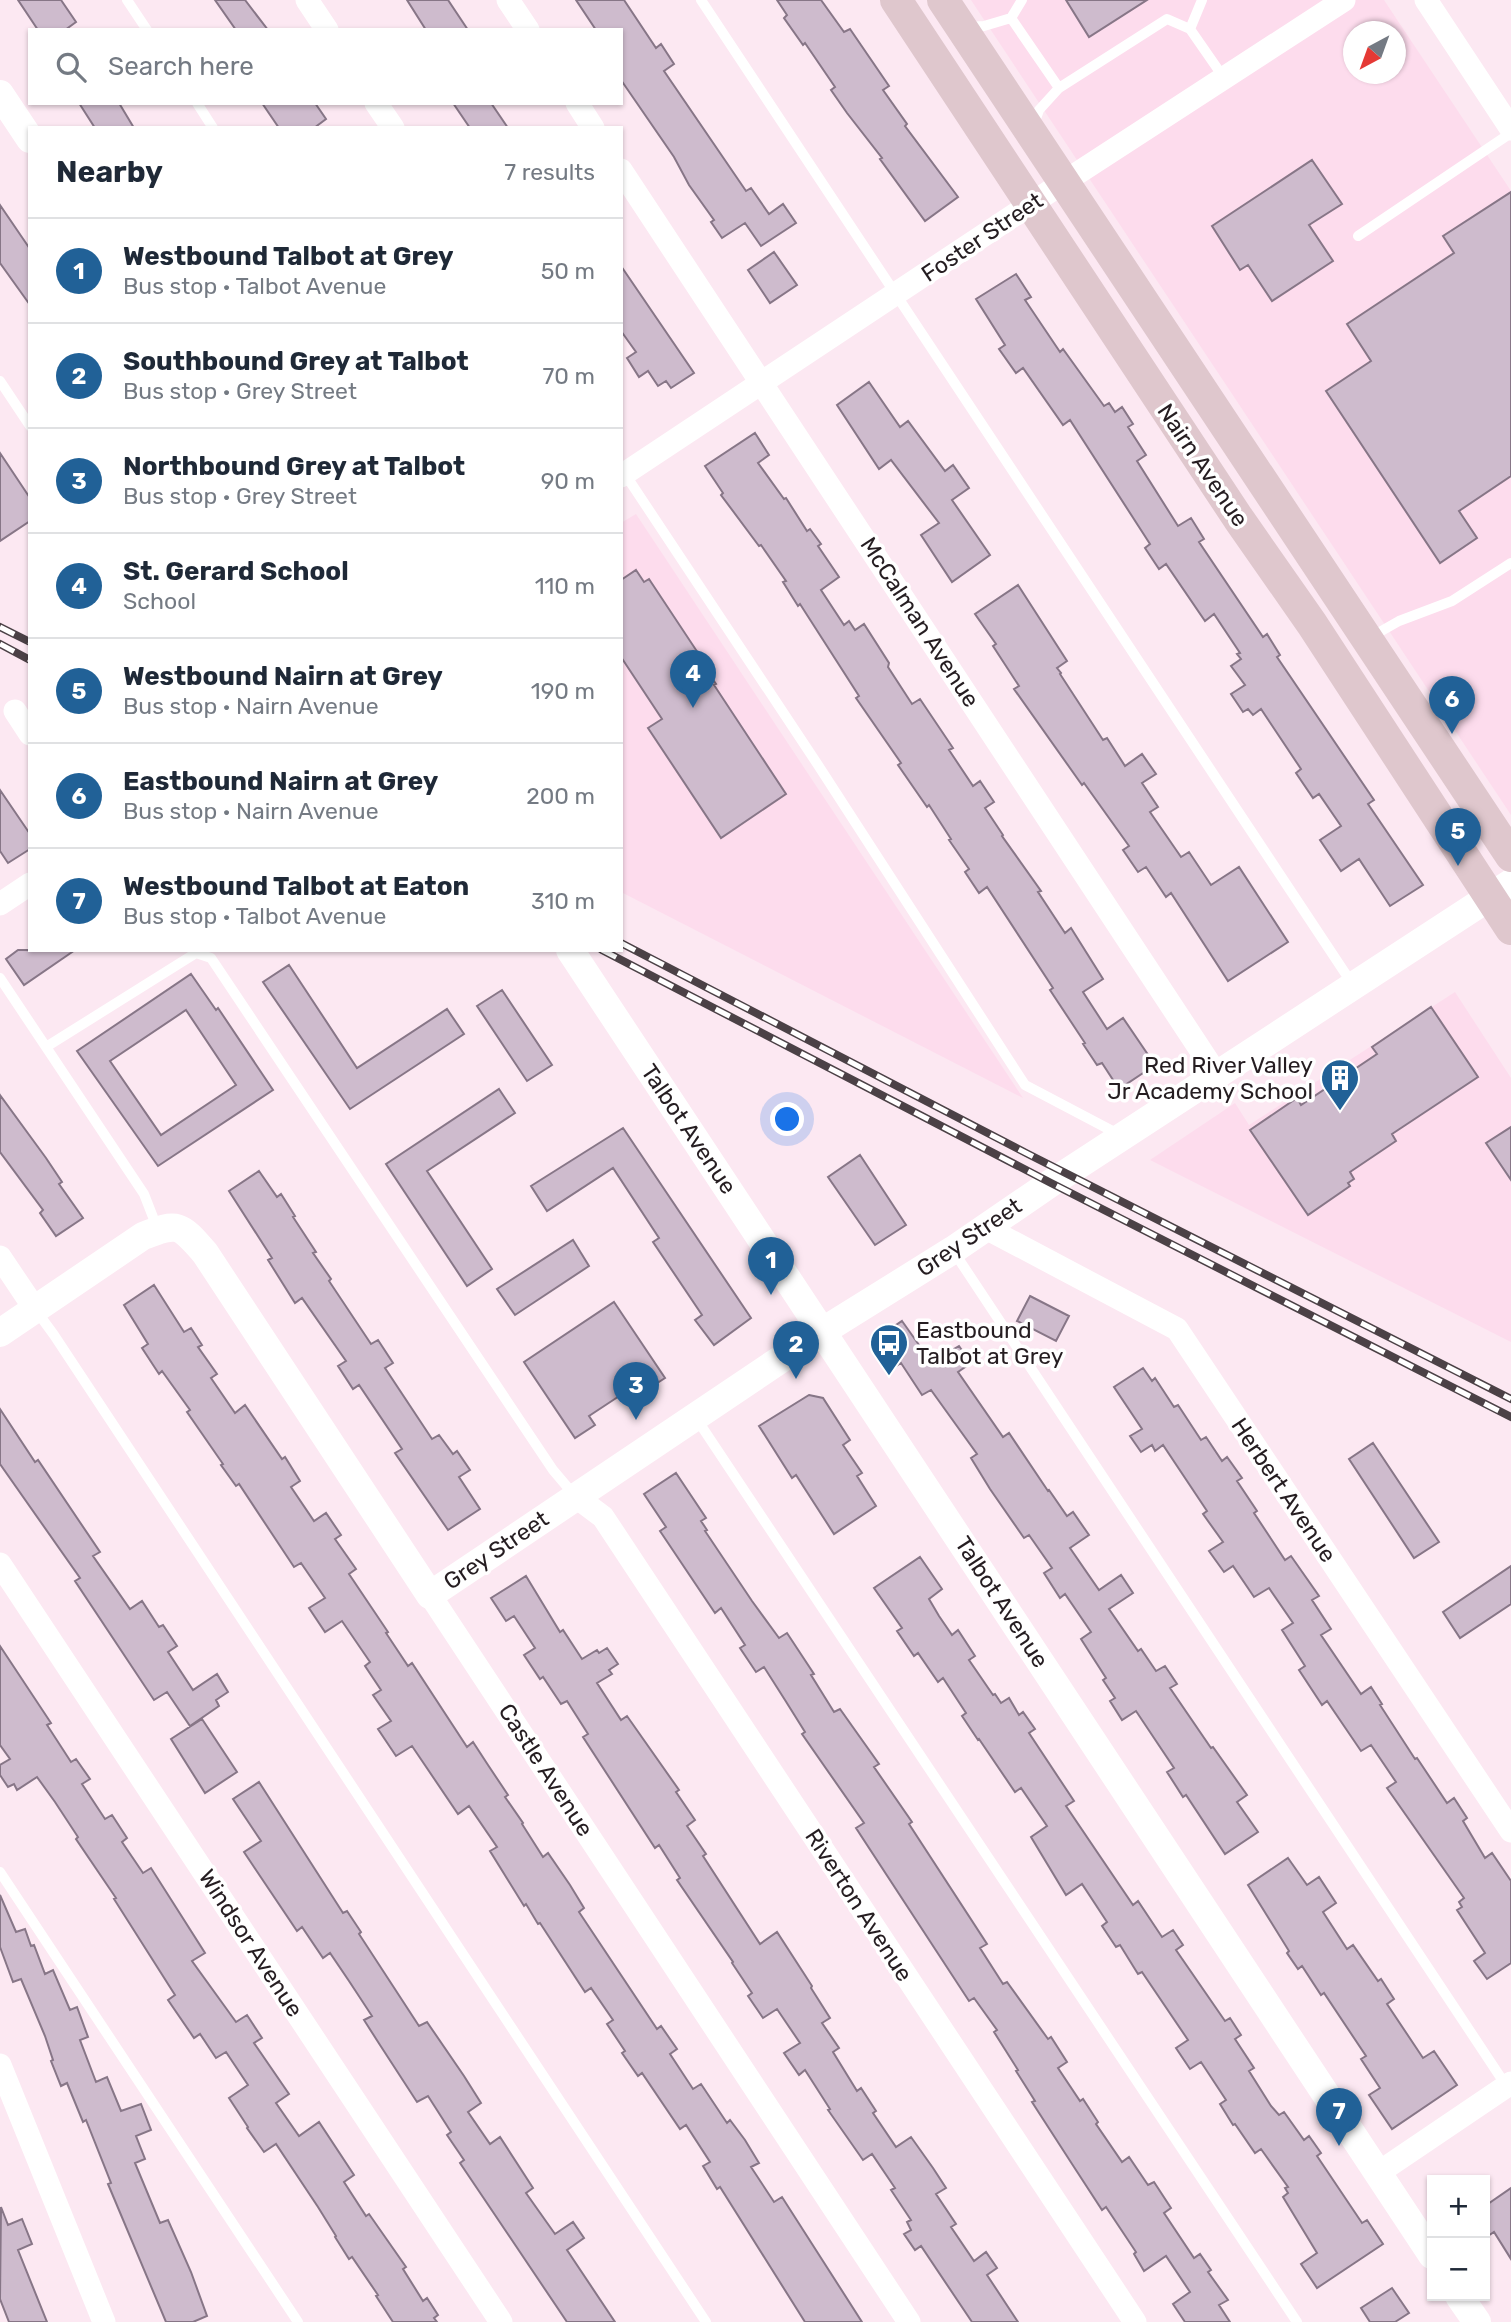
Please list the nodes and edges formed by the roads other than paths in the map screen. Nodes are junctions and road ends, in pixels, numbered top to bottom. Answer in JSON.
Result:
{"nodes":[{"id":1,"x":127,"y":0,"type":"edge"},
{"id":2,"x":307,"y":0,"type":"edge"},
{"id":3,"x":508,"y":0,"type":"edge"},
{"id":4,"x":701,"y":0,"type":"edge"},
{"id":5,"x":896,"y":0,"type":"edge"},
{"id":6,"x":943,"y":0,"type":"edge"},
{"id":7,"x":1022,"y":0,"type":"edge"},
{"id":8,"x":1344,"y":0,"type":"edge"},
{"id":9,"x":1426,"y":0,"type":"edge"},
{"id":10,"x":1199,"y":2,"type":"edge"},
{"id":11,"x":1011,"y":18,"type":"junction"},
{"id":12,"x":960,"y":26,"type":"junction"},
{"id":13,"x":146,"y":28,"type":"edge"},
{"id":14,"x":326,"y":28,"type":"edge"},
{"id":15,"x":527,"y":28,"type":"edge"},
{"id":16,"x":1190,"y":29,"type":"junction"},
{"id":17,"x":1224,"y":78,"type":"junction"},
{"id":18,"x":1059,"y":88,"type":"junction"},
{"id":19,"x":0,"y":94,"type":"edge"},
{"id":20,"x":198,"y":105,"type":"edge"},
{"id":21,"x":377,"y":105,"type":"edge"},
{"id":22,"x":578,"y":105,"type":"edge"},
{"id":23,"x":213,"y":126,"type":"edge"},
{"id":24,"x":392,"y":126,"type":"edge"},
{"id":25,"x":592,"y":126,"type":"edge"},
{"id":26,"x":1511,"y":131,"type":"edge"},
{"id":27,"x":1031,"y":133,"type":"junction"},
{"id":28,"x":28,"y":136,"type":"edge"},
{"id":29,"x":623,"y":173,"type":"edge"},
{"id":30,"x":1064,"y":182,"type":"junction"},
{"id":31,"x":1031,"y":204,"type":"junction"},
{"id":32,"x":1358,"y":236,"type":"dead end"},
{"id":33,"x":897,"y":295,"type":"junction"},
{"id":34,"x":0,"y":381,"type":"edge"},
{"id":35,"x":763,"y":383,"type":"junction"},
{"id":36,"x":28,"y":423,"type":"edge"},
{"id":37,"x":1231,"y":435,"type":"junction"},
{"id":38,"x":1194,"y":451,"type":"junction"},
{"id":39,"x":623,"y":472,"type":"edge"},
{"id":40,"x":1511,"y":563,"type":"edge"},
{"id":41,"x":1312,"y":624,"type":"junction"},
{"id":42,"x":1366,"y":639,"type":"junction"},
{"id":43,"x":11,"y":709,"type":"dead end"},
{"id":44,"x":28,"y":731,"type":"edge"},
{"id":45,"x":1511,"y":856,"type":"edge"},
{"id":46,"x":28,"y":885,"type":"edge"},
{"id":47,"x":1500,"y":890,"type":"edge"},
{"id":48,"x":0,"y":904,"type":"edge"},
{"id":49,"x":1511,"y":929,"type":"edge"},
{"id":50,"x":571,"y":952,"type":"edge"},
{"id":51,"x":0,"y":978,"type":"edge"},
{"id":52,"x":1353,"y":985,"type":"junction"},
{"id":53,"x":47,"y":1047,"type":"junction"},
{"id":54,"x":1217,"y":1074,"type":"junction"},
{"id":55,"x":1123,"y":1137,"type":"junction"},
{"id":56,"x":166,"y":1228,"type":"junction"},
{"id":57,"x":986,"y":1228,"type":"junction"},
{"id":58,"x":953,"y":1250,"type":"junction"},
{"id":59,"x":0,"y":1257,"type":"edge"},
{"id":60,"x":35,"y":1309,"type":"junction"},
{"id":61,"x":823,"y":1331,"type":"junction"},
{"id":62,"x":0,"y":1333,"type":"edge"},
{"id":63,"x":695,"y":1417,"type":"junction"},
{"id":64,"x":575,"y":1496,"type":"junction"},
{"id":65,"x":0,"y":1564,"type":"edge"},
{"id":66,"x":430,"y":1595,"type":"junction"},
{"id":67,"x":1511,"y":1831,"type":"edge"},
{"id":68,"x":0,"y":1872,"type":"edge"},
{"id":69,"x":0,"y":2065,"type":"edge"},
{"id":70,"x":1509,"y":2087,"type":"edge"},
{"id":71,"x":1378,"y":2174,"type":"junction"},
{"id":72,"x":1427,"y":2248,"type":"edge"},
{"id":73,"x":1462,"y":2301,"type":"edge"},
{"id":74,"x":104,"y":2322,"type":"edge"},
{"id":75,"x":298,"y":2322,"type":"edge"},
{"id":76,"x":501,"y":2322,"type":"edge"},
{"id":77,"x":706,"y":2322,"type":"edge"},
{"id":78,"x":909,"y":2322,"type":"edge"},
{"id":79,"x":1135,"y":2322,"type":"edge"},
{"id":80,"x":1297,"y":2322,"type":"edge"},
{"id":81,"x":1477,"y":2322,"type":"edge"}],
"edges":[{"from":1,"to":13,"type":"lane"},
{"from":2,"to":14,"type":"street"},
{"from":3,"to":15,"type":"street"},
{"from":4,"to":33,"type":"lane"},
{"from":5,"to":31,"type":"main road","name":"Nairn Avenue"},
{"from":6,"to":12,"type":"main road","name":"Nairn Avenue"},
{"from":7,"to":11,"type":"lane"},
{"from":8,"to":17,"type":"street","name":"Foster Street"},
{"from":9,"to":26,"type":"street"},
{"from":10,"to":16,"type":"lane"},
{"from":11,"to":12,"type":"lane"},
{"from":11,"to":18,"type":"lane"},
{"from":12,"to":27,"type":"main road","name":"Nairn Avenue"},
{"from":16,"to":17,"type":"lane"},
{"from":16,"to":18,"type":"lane"},
{"from":17,"to":30,"type":"street","name":"Foster Street"},
{"from":18,"to":27,"type":"lane"},
{"from":19,"to":28,"type":"street"},
{"from":20,"to":23,"type":"lane"},
{"from":21,"to":24,"type":"street"},
{"from":22,"to":25,"type":"street"},
{"from":26,"to":32,"type":"lane"},
{"from":27,"to":30,"type":"main road","name":"Nairn Avenue"},
{"from":29,"to":35,"type":"street","name":"McCalman Avenue"},
{"from":30,"to":31,"type":"street","name":"Foster Street"},
{"from":30,"to":37,"type":"main road","name":"Nairn Avenue"},
{"from":31,"to":33,"type":"street","name":"Foster Street"},
{"from":31,"to":38,"type":"main road","name":"Nairn Avenue"},
{"from":33,"to":35,"type":"street","name":"Foster Street"},
{"from":33,"to":52,"type":"lane"},
{"from":34,"to":36,"type":"lane"},
{"from":35,"to":39,"type":"street","name":"Foster Street"},
{"from":35,"to":54,"type":"street","name":"McCalman Avenue"},
{"from":37,"to":38,"type":"main road"},
{"from":37,"to":42,"type":"main road","name":"Nairn Avenue"},
{"from":38,"to":41,"type":"main road","name":"Nairn Avenue"},
{"from":39,"to":55,"type":"lane"},
{"from":40,"to":42,"type":"lane"},
{"from":41,"to":42,"type":"main road"},
{"from":41,"to":47,"type":"main road","name":"Nairn Avenue"},
{"from":42,"to":45,"type":"main road","name":"Nairn Avenue"},
{"from":43,"to":44,"type":"street"},
{"from":46,"to":48,"type":"street"},
{"from":47,"to":49,"type":"main road","name":"Nairn Avenue"},
{"from":47,"to":52,"type":"street","name":"Grey Street"},
{"from":50,"to":61,"type":"street","name":"Talbot Avenue"},
{"from":51,"to":53,"type":"lane"},
{"from":52,"to":54,"type":"street","name":"Grey Street"},
{"from":53,"to":56,"type":"lane"},
{"from":53,"to":64,"type":"lane"},
{"from":54,"to":55,"type":"street","name":"Grey Street"},
{"from":55,"to":57,"type":"street","name":"Grey Street"},
{"from":56,"to":60,"type":"street"},
{"from":56,"to":66,"type":"street","name":"Castle Avenue"},
{"from":57,"to":58,"type":"street","name":"Grey Street"},
{"from":57,"to":67,"type":"street","name":"Herbert Avenue"},
{"from":58,"to":61,"type":"street","name":"Grey Street"},
{"from":58,"to":70,"type":"lane"},
{"from":59,"to":60,"type":"street"},
{"from":60,"to":62,"type":"street"},
{"from":60,"to":77,"type":"lane"},
{"from":61,"to":63,"type":"street","name":"Grey Street"},
{"from":61,"to":71,"type":"street","name":"Talbot Avenue"},
{"from":63,"to":64,"type":"street","name":"Grey Street"},
{"from":63,"to":80,"type":"lane"},
{"from":64,"to":66,"type":"street","name":"Grey Street"},
{"from":64,"to":79,"type":"street","name":"Riverton Avenue"},
{"from":65,"to":76,"type":"street","name":"Windsor Avenue"},
{"from":66,"to":78,"type":"street","name":"Castle Avenue"},
{"from":68,"to":75,"type":"lane"},
{"from":69,"to":74,"type":"street"},
{"from":70,"to":71,"type":"street"},
{"from":71,"to":72,"type":"street","name":"Talbot Avenue"},
{"from":73,"to":81,"type":"street"}]}
